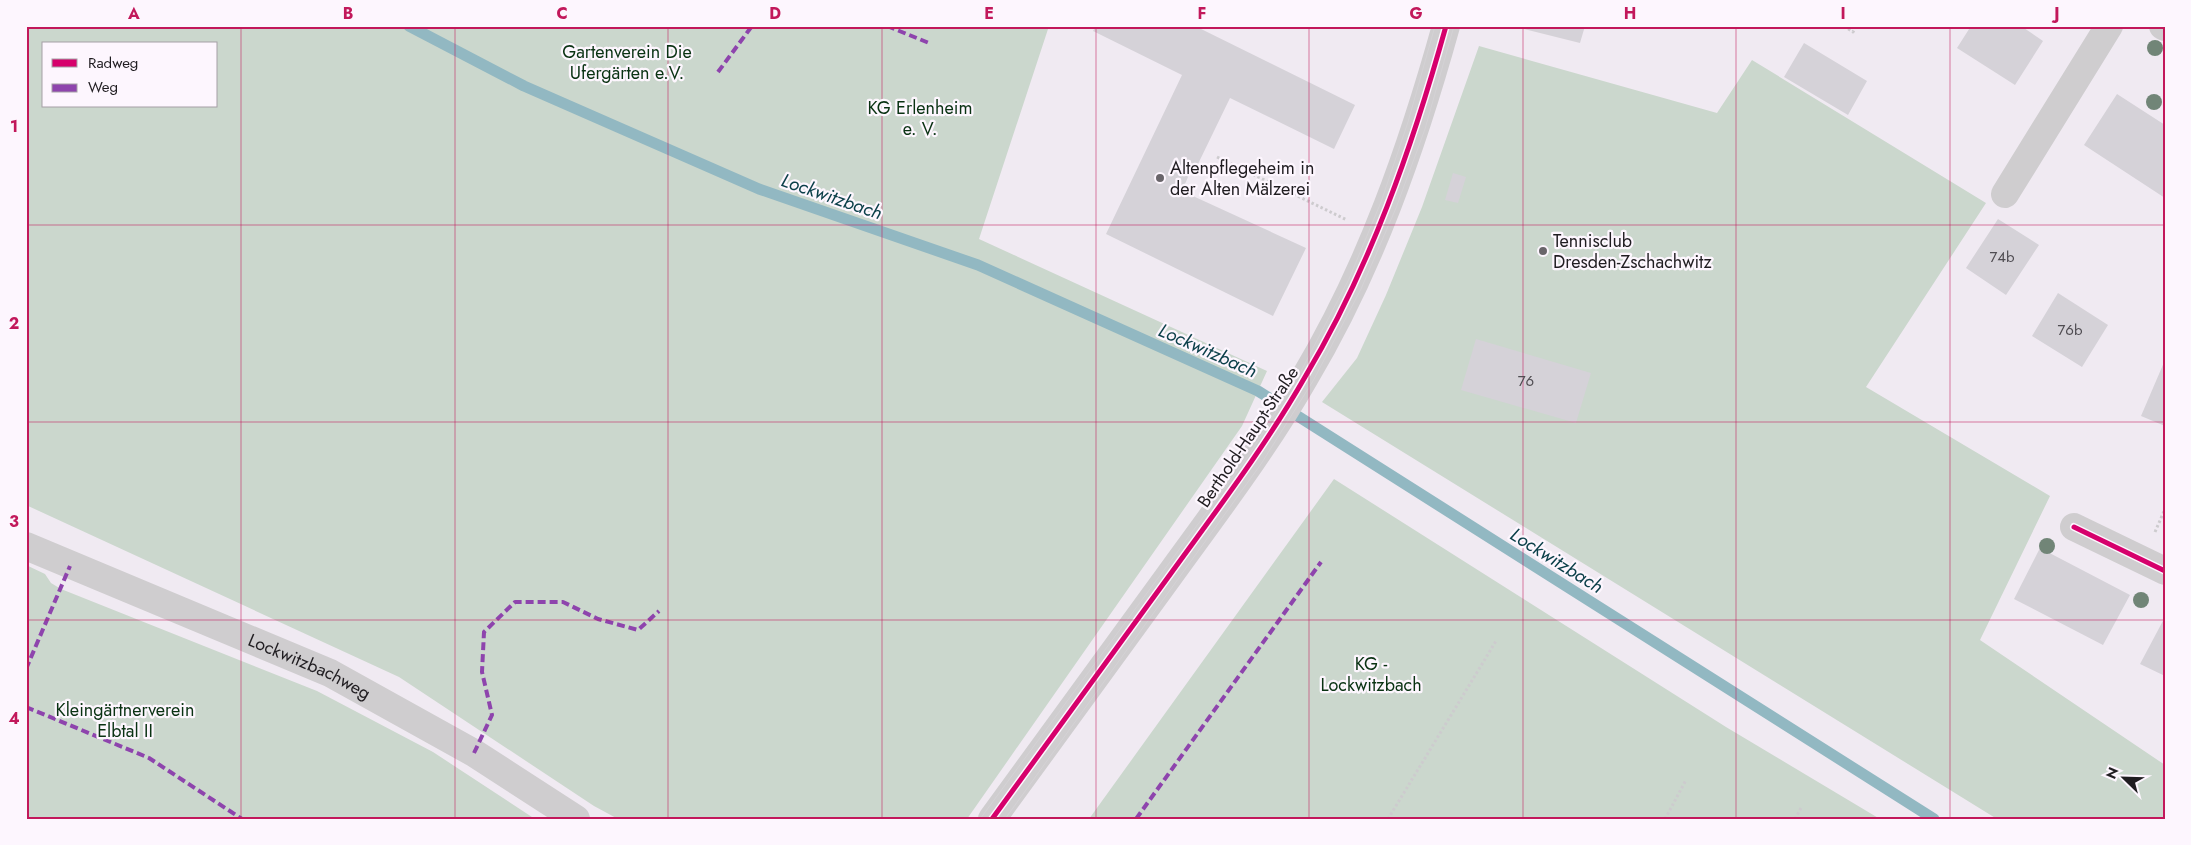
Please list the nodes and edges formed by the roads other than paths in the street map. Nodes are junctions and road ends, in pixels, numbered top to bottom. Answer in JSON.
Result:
{"nodes":[{"id":1,"x":1446,"y":26,"type":"edge"},
{"id":2,"x":2109,"y":26,"type":"edge"},
{"id":3,"x":2006,"y":194,"type":"dead end"},
{"id":4,"x":2074,"y":527,"type":"dead end"},
{"id":5,"x":26,"y":546,"type":"edge"},
{"id":6,"x":2165,"y":571,"type":"edge"},
{"id":7,"x":576,"y":819,"type":"edge"},
{"id":8,"x":992,"y":819,"type":"edge"}],
"edges":[{"from":1,"to":8,"type":"street","name":"Berthold-Haupt-Straße"},
{"from":2,"to":3,"type":"street"},
{"from":4,"to":6,"type":"street"},
{"from":5,"to":7,"type":"street","name":"Lockwitzbachweg"}]}
